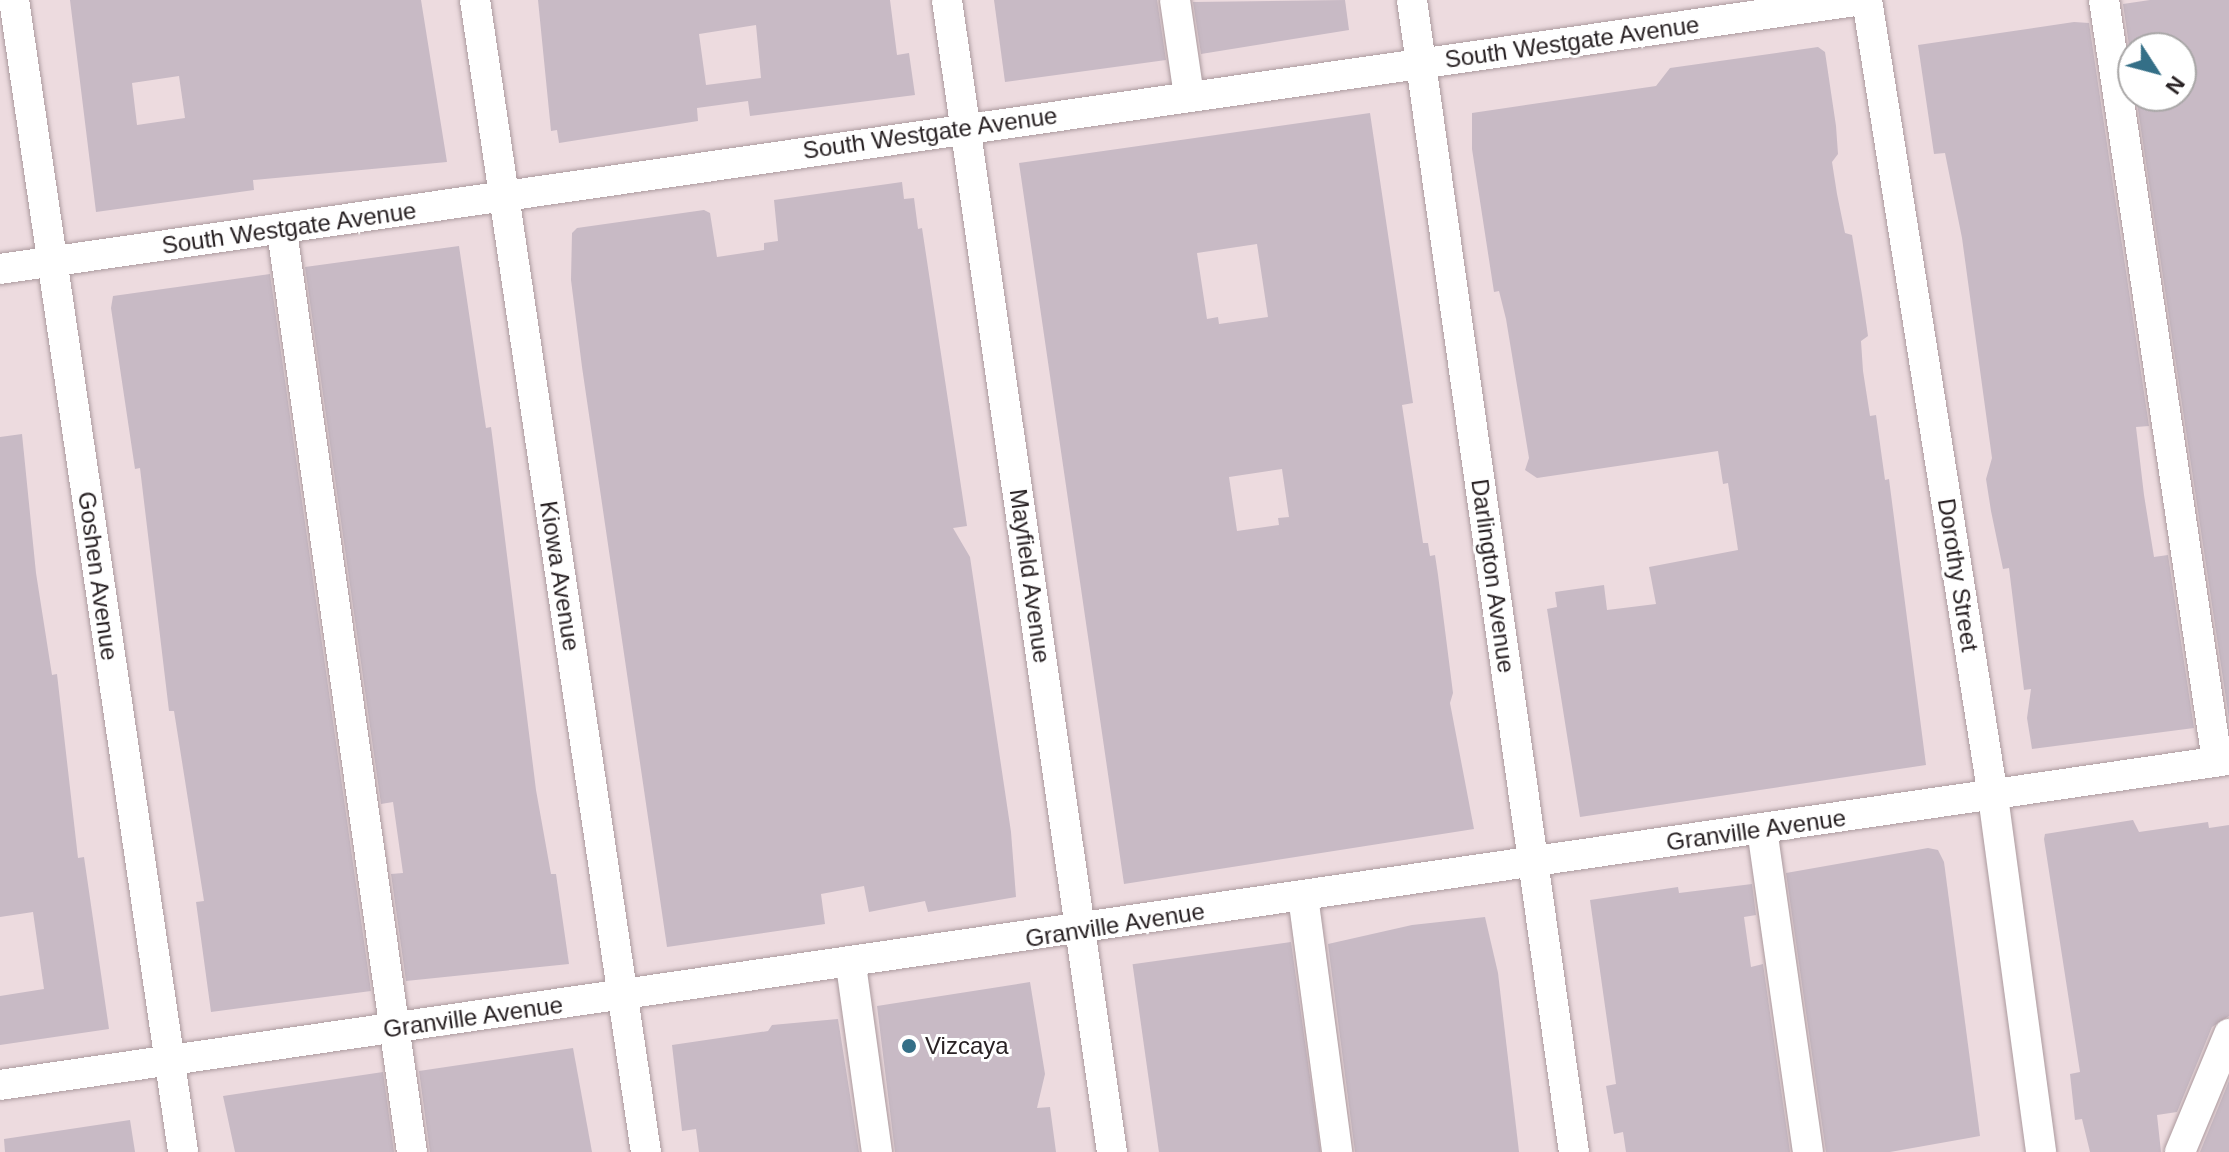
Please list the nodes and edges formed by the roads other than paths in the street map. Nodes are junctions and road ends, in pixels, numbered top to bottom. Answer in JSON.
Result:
{"nodes":[{"id":1,"x":14,"y":0,"type":"edge"},
{"id":2,"x":475,"y":0,"type":"edge"},
{"id":3,"x":947,"y":0,"type":"edge"},
{"id":4,"x":1175,"y":0,"type":"edge"},
{"id":5,"x":1412,"y":0,"type":"edge"},
{"id":6,"x":1864,"y":0,"type":"edge"},
{"id":7,"x":2104,"y":0,"type":"edge"},
{"id":8,"x":1422,"y":64,"type":"junction"},
{"id":9,"x":1189,"y":96,"type":"junction"},
{"id":10,"x":965,"y":127,"type":"junction"},
{"id":11,"x":503,"y":197,"type":"junction"},
{"id":12,"x":282,"y":231,"type":"junction"},
{"id":13,"x":51,"y":262,"type":"junction"},
{"id":14,"x":0,"y":269,"type":"edge"},
{"id":15,"x":2223,"y":760,"type":"edge"},
{"id":16,"x":1993,"y":796,"type":"junction"},
{"id":17,"x":1762,"y":829,"type":"junction"},
{"id":18,"x":1534,"y":862,"type":"junction"},
{"id":19,"x":1303,"y":896,"type":"junction"},
{"id":20,"x":1082,"y":930,"type":"junction"},
{"id":21,"x":851,"y":965,"type":"junction"},
{"id":22,"x":625,"y":996,"type":"junction"},
{"id":23,"x":394,"y":1028,"type":"junction"},
{"id":24,"x":2229,"y":1034,"type":"edge"},
{"id":25,"x":170,"y":1060,"type":"junction"},
{"id":26,"x":0,"y":1085,"type":"edge"},
{"id":27,"x":183,"y":1152,"type":"edge"},
{"id":28,"x":412,"y":1152,"type":"edge"},
{"id":29,"x":646,"y":1152,"type":"edge"},
{"id":30,"x":877,"y":1152,"type":"edge"},
{"id":31,"x":1112,"y":1152,"type":"edge"},
{"id":32,"x":1337,"y":1152,"type":"edge"},
{"id":33,"x":1574,"y":1152,"type":"edge"},
{"id":34,"x":1808,"y":1152,"type":"edge"},
{"id":35,"x":2041,"y":1152,"type":"edge"},
{"id":36,"x":2180,"y":1152,"type":"edge"}],
"edges":[{"from":1,"to":13,"type":"street","name":"Goshen Avenue"},
{"from":2,"to":11,"type":"street","name":"Kiowa Avenue"},
{"from":3,"to":10,"type":"street","name":"Mayfield Avenue"},
{"from":4,"to":9,"type":"street"},
{"from":5,"to":8,"type":"street","name":"Darlington Avenue"},
{"from":6,"to":8,"type":"street","name":"South Westgate Avenue"},
{"from":6,"to":16,"type":"street","name":"Dorothy Street"},
{"from":7,"to":15,"type":"street"},
{"from":8,"to":9,"type":"street","name":"South Westgate Avenue"},
{"from":8,"to":18,"type":"street","name":"Darlington Avenue"},
{"from":9,"to":10,"type":"street","name":"South Westgate Avenue"},
{"from":10,"to":11,"type":"street","name":"South Westgate Avenue"},
{"from":10,"to":20,"type":"street","name":"Mayfield Avenue"},
{"from":11,"to":12,"type":"street","name":"South Westgate Avenue"},
{"from":11,"to":22,"type":"street","name":"Kiowa Avenue"},
{"from":12,"to":13,"type":"street","name":"South Westgate Avenue"},
{"from":12,"to":23,"type":"street"},
{"from":13,"to":14,"type":"street","name":"South Westgate Avenue"},
{"from":13,"to":25,"type":"street","name":"Goshen Avenue"},
{"from":15,"to":16,"type":"street","name":"Granville Avenue"},
{"from":16,"to":17,"type":"street","name":"Granville Avenue"},
{"from":16,"to":35,"type":"street","name":"Dorothy Street"},
{"from":17,"to":18,"type":"street","name":"Granville Avenue"},
{"from":17,"to":34,"type":"street"},
{"from":18,"to":19,"type":"street","name":"Granville Avenue"},
{"from":18,"to":33,"type":"street","name":"Darlington Avenue"},
{"from":19,"to":20,"type":"street","name":"Granville Avenue"},
{"from":19,"to":32,"type":"street"},
{"from":20,"to":21,"type":"street","name":"Granville Avenue"},
{"from":20,"to":31,"type":"street","name":"Mayfield Avenue"},
{"from":21,"to":22,"type":"street","name":"Granville Avenue"},
{"from":21,"to":30,"type":"street"},
{"from":22,"to":23,"type":"street","name":"Granville Avenue"},
{"from":22,"to":29,"type":"street","name":"Kiowa Avenue"},
{"from":23,"to":25,"type":"street","name":"Granville Avenue"},
{"from":23,"to":28,"type":"street"},
{"from":24,"to":36,"type":"street"},
{"from":25,"to":26,"type":"street","name":"Granville Avenue"},
{"from":25,"to":27,"type":"street","name":"Goshen Avenue"}]}
